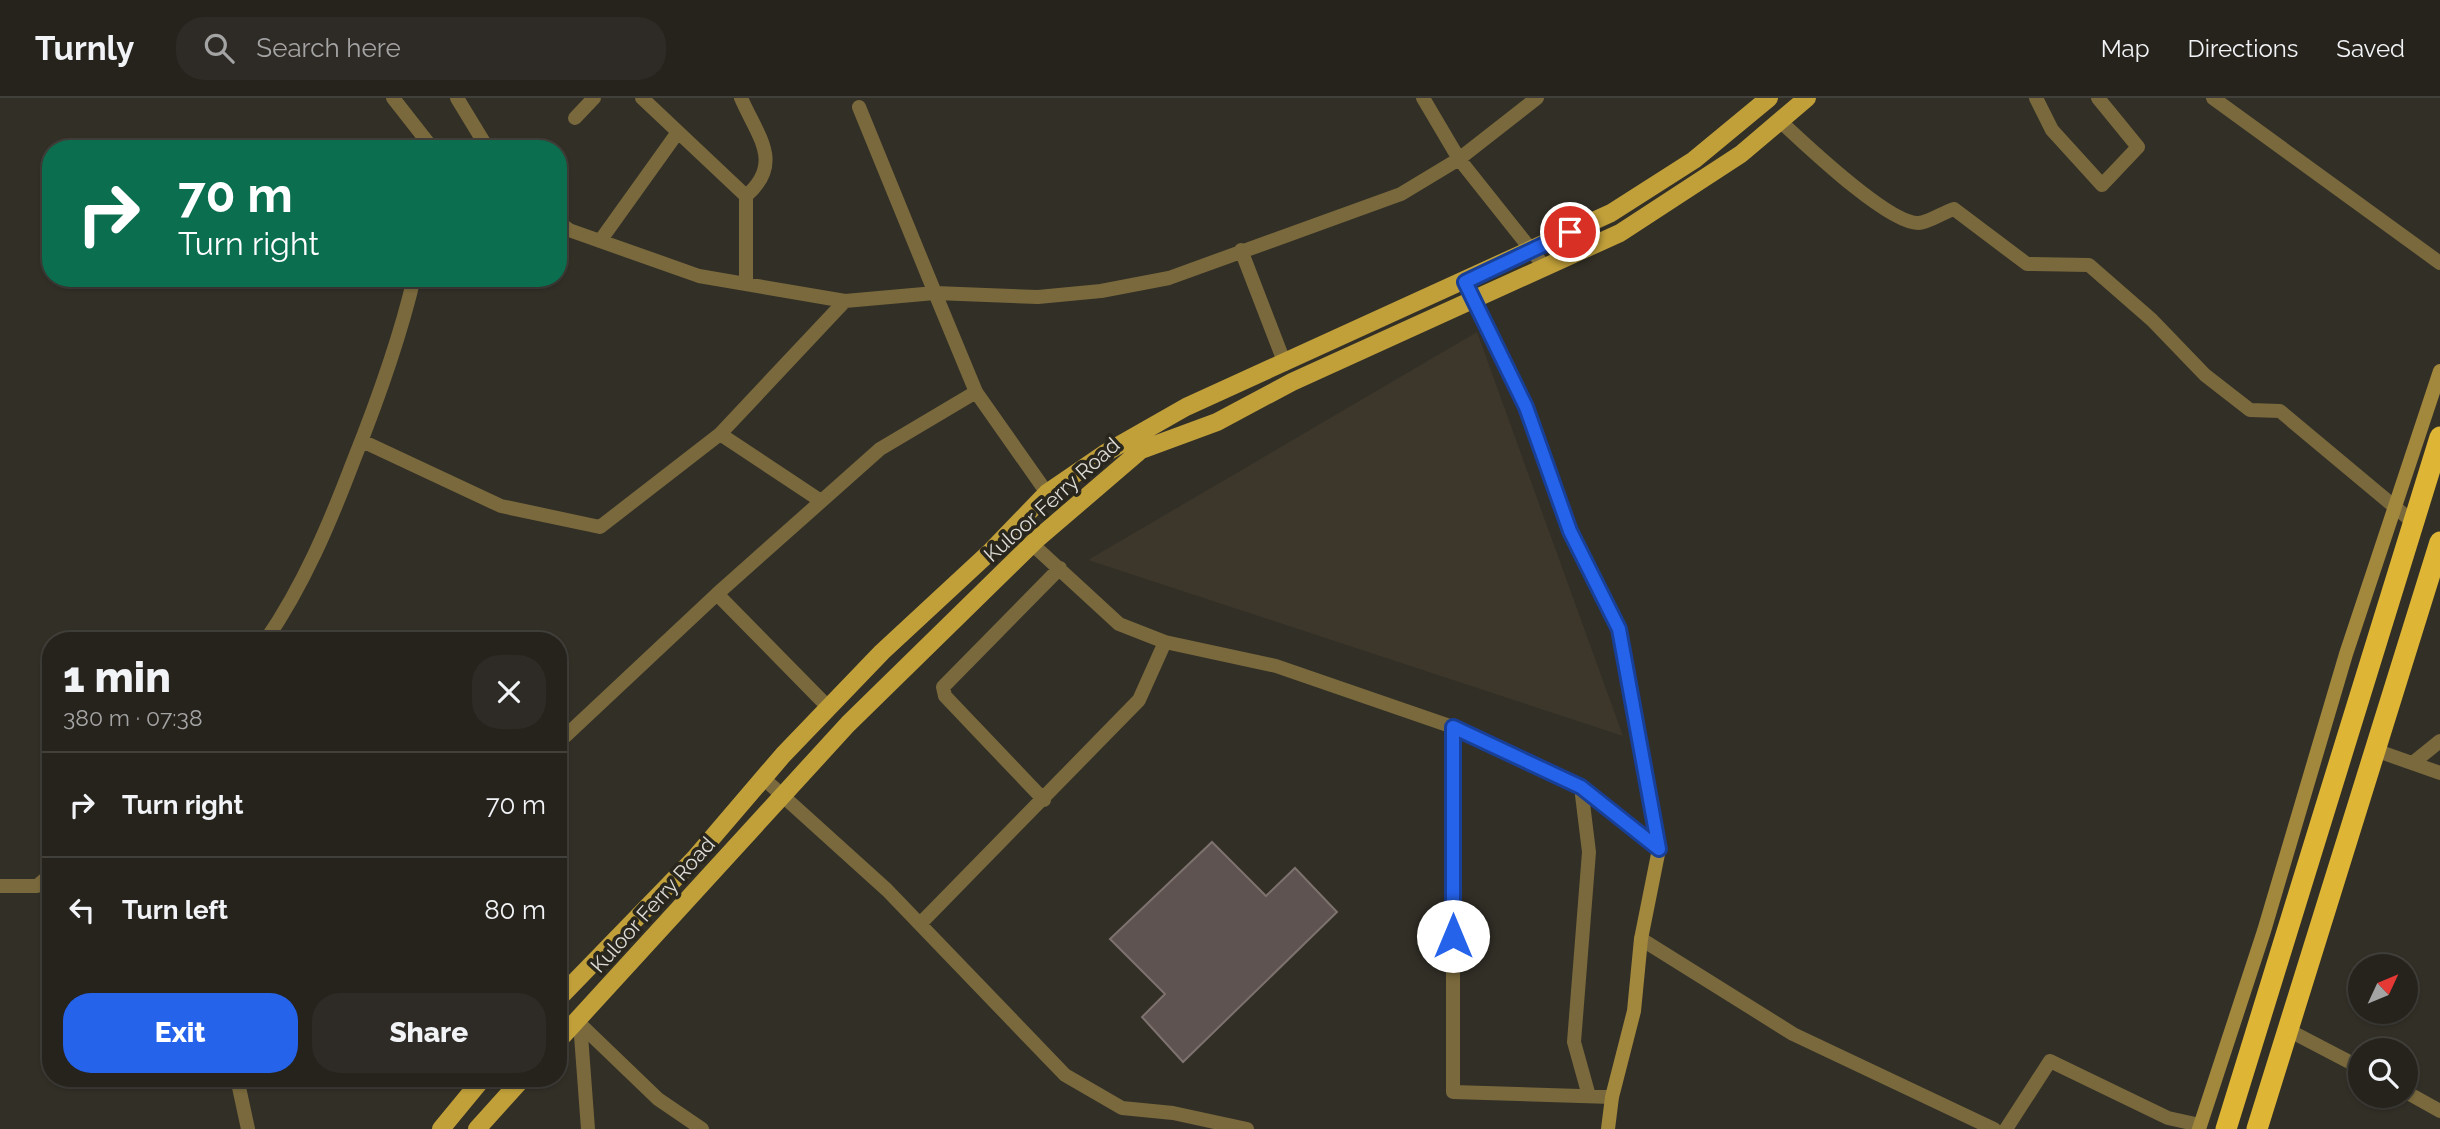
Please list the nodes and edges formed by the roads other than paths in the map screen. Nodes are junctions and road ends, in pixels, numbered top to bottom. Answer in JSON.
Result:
{"nodes":[{"id":1,"x":393,"y":98,"type":"edge"},
{"id":2,"x":457,"y":98,"type":"edge"},
{"id":3,"x":594,"y":98,"type":"edge"},
{"id":4,"x":642,"y":98,"type":"edge"},
{"id":5,"x":741,"y":98,"type":"edge"},
{"id":6,"x":1423,"y":98,"type":"edge"},
{"id":7,"x":1537,"y":98,"type":"edge"},
{"id":8,"x":1769,"y":98,"type":"edge"},
{"id":9,"x":1807,"y":98,"type":"edge"},
{"id":10,"x":2036,"y":98,"type":"edge"},
{"id":11,"x":2098,"y":98,"type":"edge"},
{"id":12,"x":2213,"y":98,"type":"edge"},
{"id":13,"x":859,"y":107,"type":"dead end"},
{"id":14,"x":575,"y":118,"type":"dead end"},
{"id":15,"x":1780,"y":121,"type":"junction"},
{"id":16,"x":678,"y":132,"type":"junction"},
{"id":17,"x":426,"y":140,"type":"edge"},
{"id":18,"x":483,"y":140,"type":"edge"},
{"id":19,"x":1459,"y":159,"type":"junction"},
{"id":20,"x":746,"y":196,"type":"junction"},
{"id":21,"x":567,"y":226,"type":"edge"},
{"id":22,"x":600,"y":241,"type":"junction"},
{"id":23,"x":1241,"y":250,"type":"junction"},
{"id":24,"x":1532,"y":250,"type":"junction"},
{"id":25,"x":2440,"y":263,"type":"edge"},
{"id":26,"x":1544,"y":266,"type":"junction"},
{"id":27,"x":1465,"y":282,"type":"junction"},
{"id":28,"x":746,"y":284,"type":"junction"},
{"id":29,"x":412,"y":287,"type":"edge"},
{"id":30,"x":934,"y":293,"type":"junction"},
{"id":31,"x":845,"y":301,"type":"junction"},
{"id":32,"x":1474,"y":302,"type":"junction"},
{"id":33,"x":1285,"y":364,"type":"junction"},
{"id":34,"x":2440,"y":371,"type":"edge"},
{"id":35,"x":976,"y":392,"type":"junction"},
{"id":36,"x":720,"y":434,"type":"junction"},
{"id":37,"x":2440,"y":437,"type":"edge"},
{"id":38,"x":362,"y":441,"type":"junction"},
{"id":39,"x":1047,"y":493,"type":"junction"},
{"id":40,"x":821,"y":501,"type":"junction"},
{"id":41,"x":2395,"y":508,"type":"junction"},
{"id":42,"x":2414,"y":523,"type":"junction"},
{"id":43,"x":2440,"y":542,"type":"edge"},
{"id":44,"x":1032,"y":544,"type":"junction"},
{"id":45,"x":1060,"y":568,"type":"junction"},
{"id":46,"x":717,"y":594,"type":"junction"},
{"id":47,"x":272,"y":632,"type":"edge"},
{"id":48,"x":1165,"y":642,"type":"junction"},
{"id":49,"x":829,"y":708,"type":"junction"},
{"id":50,"x":1453,"y":727,"type":"junction"},
{"id":51,"x":567,"y":736,"type":"edge"},
{"id":52,"x":2440,"y":741,"type":"edge"},
{"id":53,"x":2375,"y":750,"type":"junction"},
{"id":54,"x":2414,"y":762,"type":"junction"},
{"id":55,"x":2440,"y":773,"type":"edge"},
{"id":56,"x":763,"y":778,"type":"junction"},
{"id":57,"x":1581,"y":787,"type":"junction"},
{"id":58,"x":782,"y":794,"type":"junction"},
{"id":59,"x":1044,"y":800,"type":"junction"},
{"id":60,"x":1659,"y":849,"type":"junction"},
{"id":61,"x":42,"y":882,"type":"edge"},
{"id":62,"x":0,"y":886,"type":"edge"},
{"id":63,"x":920,"y":924,"type":"junction"},
{"id":64,"x":1641,"y":939,"type":"junction"},
{"id":65,"x":567,"y":990,"type":"edge"},
{"id":66,"x":580,"y":1022,"type":"junction"},
{"id":67,"x":2288,"y":1030,"type":"junction"},
{"id":68,"x":567,"y":1033,"type":"edge"},
{"id":69,"x":2348,"y":1061,"type":"edge"},
{"id":70,"x":239,"y":1087,"type":"edge"},
{"id":71,"x":476,"y":1087,"type":"edge"},
{"id":72,"x":515,"y":1087,"type":"edge"},
{"id":73,"x":1589,"y":1096,"type":"junction"},
{"id":74,"x":1612,"y":1097,"type":"junction"},
{"id":75,"x":2418,"y":1099,"type":"edge"},
{"id":76,"x":2440,"y":1111,"type":"edge"},
{"id":77,"x":2199,"y":1127,"type":"edge"},
{"id":78,"x":248,"y":1129,"type":"edge"},
{"id":79,"x":441,"y":1129,"type":"edge"},
{"id":80,"x":477,"y":1129,"type":"edge"},
{"id":81,"x":588,"y":1129,"type":"edge"},
{"id":82,"x":702,"y":1129,"type":"edge"},
{"id":83,"x":1247,"y":1129,"type":"edge"},
{"id":84,"x":1608,"y":1129,"type":"edge"},
{"id":85,"x":1994,"y":1129,"type":"edge"},
{"id":86,"x":2006,"y":1129,"type":"edge"},
{"id":87,"x":2226,"y":1129,"type":"edge"},
{"id":88,"x":2257,"y":1129,"type":"edge"}],
"edges":[{"from":1,"to":17,"type":"street"},
{"from":2,"to":18,"type":"street"},
{"from":3,"to":14,"type":"street"},
{"from":4,"to":16,"type":"street"},
{"from":5,"to":20,"type":"street"},
{"from":6,"to":19,"type":"street"},
{"from":7,"to":19,"type":"street"},
{"from":8,"to":24,"type":"main road","name":"Kuloor Ferry Road"},
{"from":9,"to":15,"type":"main road","name":"Kuloor Ferry Road"},
{"from":10,"to":11,"type":"street"},
{"from":12,"to":25,"type":"street"},
{"from":13,"to":30,"type":"street"},
{"from":15,"to":26,"type":"main road","name":"Kuloor Ferry Road"},
{"from":15,"to":41,"type":"street"},
{"from":16,"to":20,"type":"street"},
{"from":16,"to":22,"type":"street"},
{"from":19,"to":23,"type":"street"},
{"from":19,"to":24,"type":"street"},
{"from":20,"to":28,"type":"street"},
{"from":21,"to":22,"type":"street"},
{"from":22,"to":28,"type":"street"},
{"from":23,"to":30,"type":"street"},
{"from":23,"to":33,"type":"street"},
{"from":24,"to":26,"type":"street"},
{"from":24,"to":27,"type":"main road","name":"Kuloor Ferry Road"},
{"from":26,"to":32,"type":"main road","name":"Kuloor Ferry Road"},
{"from":27,"to":32,"type":"street"},
{"from":27,"to":33,"type":"main road","name":"Kuloor Ferry Road"},
{"from":28,"to":31,"type":"street"},
{"from":29,"to":38,"type":"street"},
{"from":30,"to":31,"type":"street"},
{"from":30,"to":35,"type":"street"},
{"from":31,"to":36,"type":"street"},
{"from":32,"to":44,"type":"main road","name":"Kuloor Ferry Road"},
{"from":32,"to":60,"type":"street"},
{"from":33,"to":39,"type":"main road","name":"Kuloor Ferry Road"},
{"from":34,"to":41,"type":"street"},
{"from":35,"to":39,"type":"street"},
{"from":35,"to":40,"type":"street"},
{"from":36,"to":38,"type":"street"},
{"from":36,"to":40,"type":"street"},
{"from":37,"to":42,"type":"highway"},
{"from":38,"to":47,"type":"street"},
{"from":39,"to":49,"type":"main road","name":"Kuloor Ferry Road"},
{"from":40,"to":46,"type":"street"},
{"from":41,"to":42,"type":"street"},
{"from":41,"to":77,"type":"street"},
{"from":42,"to":87,"type":"highway"},
{"from":43,"to":53,"type":"highway"},
{"from":44,"to":45,"type":"street"},
{"from":44,"to":58,"type":"main road","name":"Kuloor Ferry Road"},
{"from":45,"to":48,"type":"street"},
{"from":45,"to":59,"type":"street"},
{"from":46,"to":49,"type":"street"},
{"from":46,"to":51,"type":"street"},
{"from":48,"to":50,"type":"street"},
{"from":48,"to":59,"type":"street"},
{"from":49,"to":56,"type":"main road","name":"Kuloor Ferry Road"},
{"from":50,"to":57,"type":"street"},
{"from":50,"to":73,"type":"street"},
{"from":52,"to":54,"type":"street"},
{"from":53,"to":54,"type":"street"},
{"from":53,"to":67,"type":"highway"},
{"from":54,"to":55,"type":"street"},
{"from":56,"to":58,"type":"street"},
{"from":56,"to":65,"type":"main road","name":"Kuloor Ferry Road"},
{"from":57,"to":60,"type":"street"},
{"from":57,"to":73,"type":"street"},
{"from":58,"to":63,"type":"street"},
{"from":58,"to":66,"type":"main road","name":"Kuloor Ferry Road"},
{"from":59,"to":63,"type":"street"},
{"from":60,"to":64,"type":"street"},
{"from":61,"to":62,"type":"street"},
{"from":63,"to":83,"type":"street"},
{"from":64,"to":74,"type":"street"},
{"from":64,"to":85,"type":"street"},
{"from":66,"to":68,"type":"main road","name":"Kuloor Ferry Road"},
{"from":66,"to":81,"type":"street"},
{"from":66,"to":82,"type":"street"},
{"from":67,"to":69,"type":"street"},
{"from":67,"to":88,"type":"highway"},
{"from":70,"to":78,"type":"street"},
{"from":71,"to":79,"type":"main road"},
{"from":72,"to":80,"type":"main road"},
{"from":73,"to":74,"type":"street"},
{"from":74,"to":84,"type":"street"},
{"from":75,"to":76,"type":"street"},
{"from":77,"to":86,"type":"street"}]}
